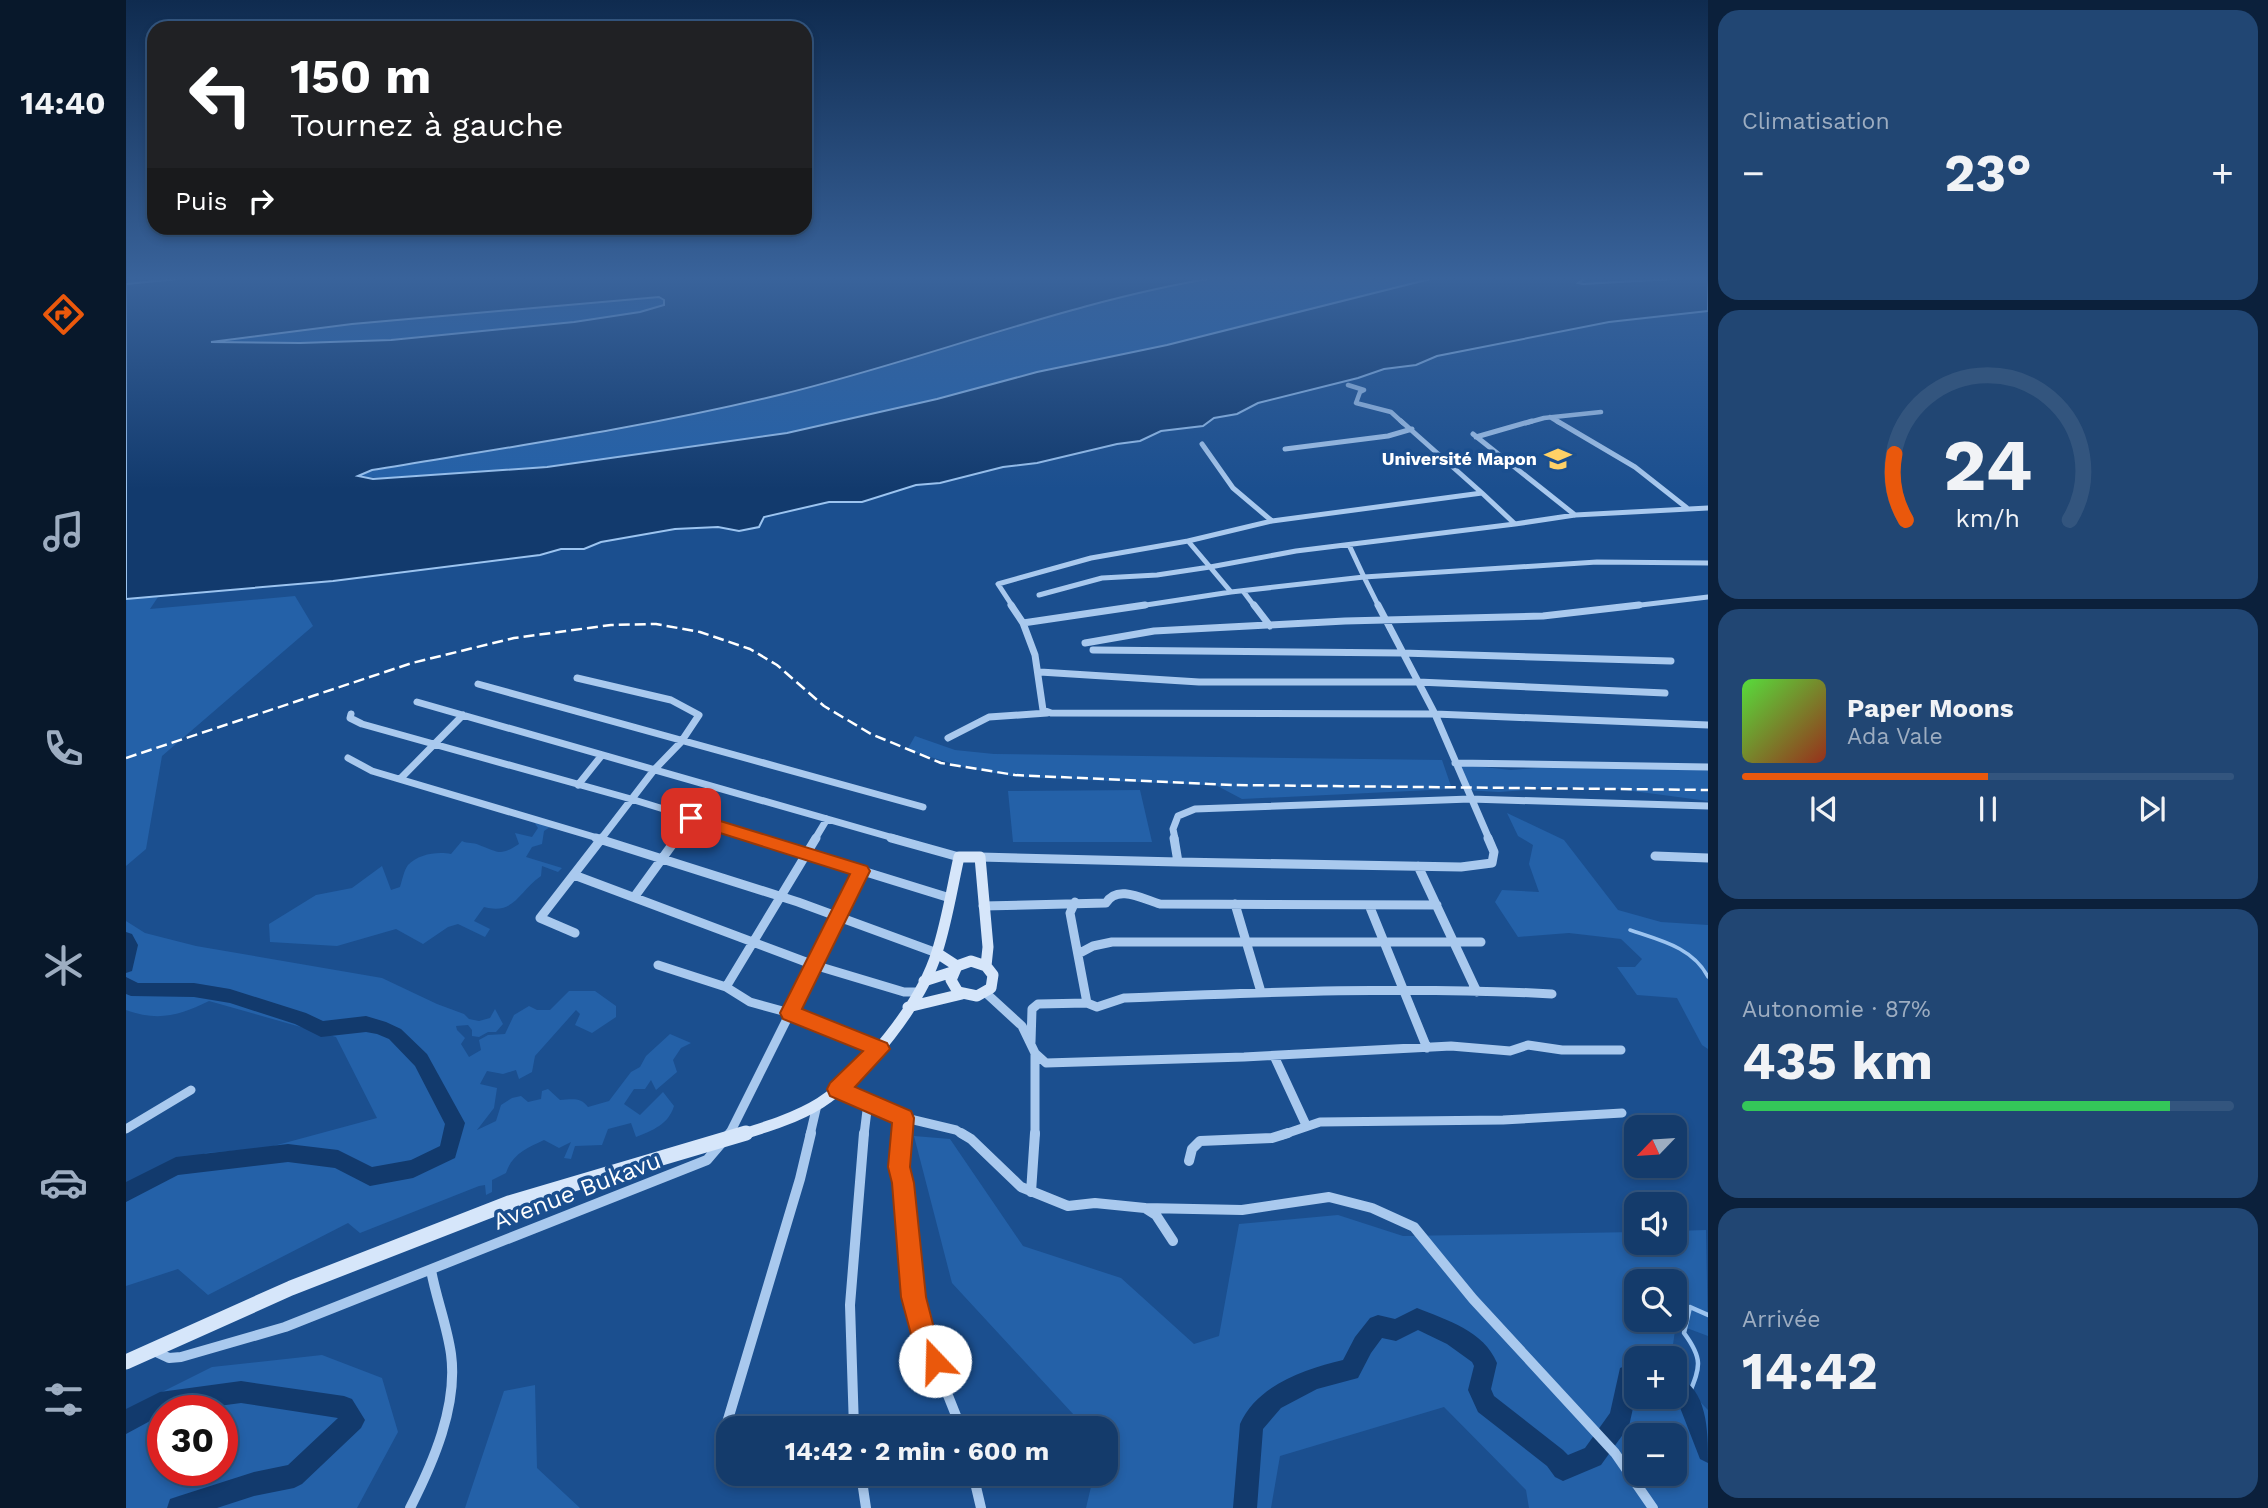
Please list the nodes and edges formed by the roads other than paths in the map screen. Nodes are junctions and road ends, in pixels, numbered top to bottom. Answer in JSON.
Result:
{"nodes":[{"id":1,"x":1348,"y":385,"type":"dead end"},
{"id":2,"x":1601,"y":412,"type":"dead end"},
{"id":3,"x":1550,"y":417,"type":"junction"},
{"id":4,"x":1412,"y":429,"type":"junction"},
{"id":5,"x":1202,"y":444,"type":"dead end"},
{"id":6,"x":1285,"y":449,"type":"dead end"},
{"id":7,"x":1482,"y":493,"type":"junction"},
{"id":8,"x":1708,"y":508,"type":"edge"},
{"id":9,"x":1688,"y":509,"type":"junction"},
{"id":10,"x":1574,"y":515,"type":"junction"},
{"id":11,"x":1272,"y":522,"type":"junction"},
{"id":12,"x":1515,"y":524,"type":"junction"},
{"id":13,"x":1188,"y":541,"type":"junction"},
{"id":14,"x":1349,"y":545,"type":"junction"},
{"id":15,"x":1708,"y":563,"type":"edge"},
{"id":16,"x":1209,"y":566,"type":"junction"},
{"id":17,"x":1364,"y":577,"type":"junction"},
{"id":18,"x":1243,"y":590,"type":"junction"},
{"id":19,"x":1231,"y":592,"type":"junction"},
{"id":20,"x":1039,"y":595,"type":"dead end"},
{"id":21,"x":1708,"y":597,"type":"edge"},
{"id":22,"x":1385,"y":620,"type":"junction"},
{"id":23,"x":1023,"y":624,"type":"junction"},
{"id":24,"x":1270,"y":626,"type":"junction"},
{"id":25,"x":1085,"y":643,"type":"dead end"},
{"id":26,"x":1093,"y":650,"type":"dead end"},
{"id":27,"x":1402,"y":653,"type":"junction"},
{"id":28,"x":1671,"y":661,"type":"dead end"},
{"id":29,"x":1040,"y":672,"type":"junction"},
{"id":30,"x":577,"y":677,"type":"dead end"},
{"id":31,"x":1418,"y":682,"type":"junction"},
{"id":32,"x":478,"y":684,"type":"dead end"},
{"id":33,"x":1665,"y":693,"type":"dead end"},
{"id":34,"x":418,"y":702,"type":"dead end"},
{"id":35,"x":1048,"y":713,"type":"junction"},
{"id":36,"x":351,"y":714,"type":"dead end"},
{"id":37,"x":1435,"y":714,"type":"junction"},
{"id":38,"x":463,"y":715,"type":"junction"},
{"id":39,"x":1708,"y":725,"type":"edge"},
{"id":40,"x":948,"y":738,"type":"dead end"},
{"id":41,"x":681,"y":742,"type":"junction"},
{"id":42,"x":434,"y":744,"type":"junction"},
{"id":43,"x":602,"y":755,"type":"junction"},
{"id":44,"x":348,"y":758,"type":"dead end"},
{"id":45,"x":1455,"y":763,"type":"junction"},
{"id":46,"x":1708,"y":767,"type":"edge"},
{"id":47,"x":654,"y":770,"type":"junction"},
{"id":48,"x":400,"y":779,"type":"junction"},
{"id":49,"x":578,"y":785,"type":"junction"},
{"id":50,"x":714,"y":787,"type":"junction"},
{"id":51,"x":631,"y":799,"type":"junction"},
{"id":52,"x":1470,"y":799,"type":"junction"},
{"id":53,"x":1708,"y":806,"type":"edge"},
{"id":54,"x":923,"y":807,"type":"dead end"},
{"id":55,"x":691,"y":818,"type":"junction"},
{"id":56,"x":827,"y":819,"type":"junction"},
{"id":57,"x":601,"y":839,"type":"junction"},
{"id":58,"x":806,"y":854,"type":"junction"},
{"id":59,"x":1655,"y":856,"type":"dead end"},
{"id":60,"x":959,"y":857,"type":"junction"},
{"id":61,"x":980,"y":857,"type":"junction"},
{"id":62,"x":1708,"y":858,"type":"edge"},
{"id":63,"x":662,"y":859,"type":"junction"},
{"id":64,"x":1178,"y":862,"type":"junction"},
{"id":65,"x":1418,"y":866,"type":"junction"},
{"id":66,"x":861,"y":871,"type":"junction"},
{"id":67,"x":574,"y":875,"type":"junction"},
{"id":68,"x":635,"y":896,"type":"junction"},
{"id":69,"x":780,"y":898,"type":"junction"},
{"id":70,"x":950,"y":898,"type":"junction"},
{"id":71,"x":1075,"y":902,"type":"junction"},
{"id":72,"x":1235,"y":904,"type":"junction"},
{"id":73,"x":1369,"y":905,"type":"junction"},
{"id":74,"x":1437,"y":905,"type":"junction"},
{"id":75,"x":983,"y":906,"type":"junction"},
{"id":76,"x":838,"y":917,"type":"junction"},
{"id":77,"x":575,"y":933,"type":"dead end"},
{"id":78,"x":753,"y":942,"type":"junction"},
{"id":79,"x":1246,"y":942,"type":"junction"},
{"id":80,"x":1387,"y":942,"type":"junction"},
{"id":81,"x":1454,"y":942,"type":"junction"},
{"id":82,"x":1481,"y":942,"type":"dead end"},
{"id":83,"x":937,"y":953,"type":"junction"},
{"id":84,"x":1078,"y":954,"type":"junction"},
{"id":85,"x":658,"y":965,"type":"dead end"},
{"id":86,"x":814,"y":965,"type":"junction"},
{"id":87,"x":986,"y":965,"type":"junction"},
{"id":88,"x":955,"y":969,"type":"junction"},
{"id":89,"x":726,"y":987,"type":"junction"},
{"id":90,"x":921,"y":987,"type":"junction"},
{"id":91,"x":1261,"y":992,"type":"junction"},
{"id":92,"x":1402,"y":992,"type":"junction"},
{"id":93,"x":1477,"y":992,"type":"junction"},
{"id":94,"x":986,"y":993,"type":"junction"},
{"id":95,"x":962,"y":994,"type":"junction"},
{"id":96,"x":1552,"y":994,"type":"dead end"},
{"id":97,"x":1087,"y":1003,"type":"junction"},
{"id":98,"x":908,"y":1007,"type":"junction"},
{"id":99,"x":790,"y":1013,"type":"junction"},
{"id":100,"x":1031,"y":1042,"type":"junction"},
{"id":101,"x":1427,"y":1048,"type":"junction"},
{"id":102,"x":880,"y":1049,"type":"junction"},
{"id":103,"x":1620,"y":1050,"type":"dead end"},
{"id":104,"x":1035,"y":1053,"type":"junction"},
{"id":105,"x":1274,"y":1056,"type":"junction"},
{"id":106,"x":838,"y":1089,"type":"junction"},
{"id":107,"x":191,"y":1090,"type":"dead end"},
{"id":108,"x":867,"y":1102,"type":"junction"},
{"id":109,"x":817,"y":1104,"type":"junction"},
{"id":110,"x":1622,"y":1113,"type":"dead end"},
{"id":111,"x":903,"y":1118,"type":"junction"},
{"id":112,"x":1306,"y":1125,"type":"junction"},
{"id":113,"x":126,"y":1129,"type":"edge"},
{"id":114,"x":727,"y":1139,"type":"junction"},
{"id":115,"x":1189,"y":1161,"type":"dead end"},
{"id":116,"x":1031,"y":1192,"type":"junction"},
{"id":117,"x":1145,"y":1208,"type":"junction"},
{"id":118,"x":1173,"y":1241,"type":"dead end"},
{"id":119,"x":431,"y":1270,"type":"junction"},
{"id":120,"x":151,"y":1350,"type":"junction"},
{"id":121,"x":126,"y":1362,"type":"edge"},
{"id":122,"x":729,"y":1416,"type":"edge"},
{"id":123,"x":854,"y":1416,"type":"edge"},
{"id":124,"x":958,"y":1416,"type":"edge"},
{"id":125,"x":863,"y":1486,"type":"edge"},
{"id":126,"x":975,"y":1486,"type":"edge"},
{"id":127,"x":410,"y":1508,"type":"edge"},
{"id":128,"x":866,"y":1508,"type":"edge"},
{"id":129,"x":981,"y":1508,"type":"edge"},
{"id":130,"x":1653,"y":1508,"type":"edge"}],
"edges":[{"from":1,"to":4,"type":"street"},
{"from":2,"to":3,"type":"street"},
{"from":3,"to":9,"type":"street"},
{"from":3,"to":10,"type":"street"},
{"from":4,"to":6,"type":"street"},
{"from":4,"to":7,"type":"street"},
{"from":5,"to":11,"type":"street"},
{"from":7,"to":11,"type":"street"},
{"from":7,"to":12,"type":"street"},
{"from":8,"to":9,"type":"street"},
{"from":9,"to":10,"type":"street"},
{"from":10,"to":12,"type":"street"},
{"from":11,"to":13,"type":"street"},
{"from":12,"to":14,"type":"street"},
{"from":13,"to":16,"type":"street"},
{"from":13,"to":23,"type":"street"},
{"from":14,"to":16,"type":"street"},
{"from":14,"to":17,"type":"street"},
{"from":15,"to":17,"type":"street"},
{"from":16,"to":19,"type":"street"},
{"from":16,"to":20,"type":"street"},
{"from":17,"to":18,"type":"street"},
{"from":17,"to":22,"type":"street"},
{"from":18,"to":19,"type":"street"},
{"from":18,"to":24,"type":"street"},
{"from":19,"to":23,"type":"street"},
{"from":21,"to":22,"type":"street"},
{"from":22,"to":24,"type":"street"},
{"from":22,"to":27,"type":"street"},
{"from":23,"to":29,"type":"street"},
{"from":24,"to":25,"type":"street"},
{"from":26,"to":27,"type":"street"},
{"from":27,"to":28,"type":"street"},
{"from":27,"to":31,"type":"street"},
{"from":29,"to":31,"type":"street"},
{"from":29,"to":35,"type":"street"},
{"from":30,"to":41,"type":"street"},
{"from":31,"to":33,"type":"street"},
{"from":31,"to":37,"type":"street"},
{"from":32,"to":41,"type":"street"},
{"from":34,"to":38,"type":"street"},
{"from":35,"to":37,"type":"street"},
{"from":35,"to":40,"type":"street"},
{"from":36,"to":42,"type":"street"},
{"from":37,"to":39,"type":"street"},
{"from":37,"to":45,"type":"street"},
{"from":38,"to":42,"type":"street"},
{"from":38,"to":43,"type":"street"},
{"from":41,"to":47,"type":"street"},
{"from":41,"to":54,"type":"street"},
{"from":42,"to":48,"type":"street"},
{"from":42,"to":49,"type":"street"},
{"from":43,"to":47,"type":"street"},
{"from":43,"to":49,"type":"street"},
{"from":44,"to":48,"type":"street"},
{"from":45,"to":46,"type":"street"},
{"from":45,"to":52,"type":"street"},
{"from":47,"to":50,"type":"street"},
{"from":47,"to":51,"type":"street"},
{"from":48,"to":57,"type":"street"},
{"from":49,"to":51,"type":"street"},
{"from":50,"to":55,"type":"street"},
{"from":50,"to":56,"type":"street"},
{"from":51,"to":55,"type":"street"},
{"from":51,"to":57,"type":"street"},
{"from":52,"to":53,"type":"street"},
{"from":52,"to":64,"type":"street"},
{"from":52,"to":65,"type":"street"},
{"from":55,"to":58,"type":"street"},
{"from":55,"to":63,"type":"street"},
{"from":56,"to":58,"type":"street"},
{"from":56,"to":60,"type":"street"},
{"from":57,"to":63,"type":"street"},
{"from":57,"to":67,"type":"street"},
{"from":58,"to":66,"type":"street"},
{"from":58,"to":69,"type":"street"},
{"from":59,"to":62,"type":"street"},
{"from":60,"to":61,"type":"street"},
{"from":60,"to":70,"type":"street"},
{"from":61,"to":64,"type":"street"},
{"from":61,"to":75,"type":"street"},
{"from":63,"to":68,"type":"street"},
{"from":63,"to":69,"type":"street"},
{"from":64,"to":65,"type":"street"},
{"from":65,"to":74,"type":"street"},
{"from":66,"to":70,"type":"street"},
{"from":66,"to":76,"type":"street","name":"Avenue Bukavu"},
{"from":67,"to":68,"type":"street"},
{"from":67,"to":77,"type":"street"},
{"from":68,"to":78,"type":"street"},
{"from":69,"to":76,"type":"street"},
{"from":69,"to":78,"type":"street"},
{"from":70,"to":83,"type":"street"},
{"from":71,"to":72,"type":"street"},
{"from":71,"to":75,"type":"street"},
{"from":71,"to":84,"type":"street"},
{"from":72,"to":73,"type":"street"},
{"from":72,"to":79,"type":"street"},
{"from":73,"to":74,"type":"street"},
{"from":73,"to":80,"type":"street"},
{"from":74,"to":81,"type":"street"},
{"from":75,"to":87,"type":"street"},
{"from":76,"to":83,"type":"street"},
{"from":76,"to":86,"type":"street","name":"Avenue Bukavu"},
{"from":78,"to":86,"type":"street"},
{"from":78,"to":89,"type":"street"},
{"from":79,"to":80,"type":"street"},
{"from":79,"to":84,"type":"street"},
{"from":79,"to":91,"type":"street"},
{"from":80,"to":81,"type":"street"},
{"from":80,"to":92,"type":"street"},
{"from":81,"to":82,"type":"street"},
{"from":81,"to":93,"type":"street"},
{"from":83,"to":88,"type":"street"},
{"from":83,"to":90,"type":"street"},
{"from":84,"to":97,"type":"street"},
{"from":85,"to":89,"type":"street"},
{"from":86,"to":90,"type":"street"},
{"from":86,"to":99,"type":"street","name":"Avenue Bukavu"},
{"from":87,"to":88,"type":"street"},
{"from":87,"to":94,"type":"street"},
{"from":88,"to":90,"type":"street"},
{"from":88,"to":95,"type":"street"},
{"from":89,"to":99,"type":"street"},
{"from":90,"to":98,"type":"street"},
{"from":91,"to":92,"type":"street"},
{"from":91,"to":97,"type":"street"},
{"from":92,"to":93,"type":"street"},
{"from":92,"to":101,"type":"street"},
{"from":93,"to":96,"type":"street"},
{"from":94,"to":95,"type":"street"},
{"from":94,"to":100,"type":"street"},
{"from":95,"to":98,"type":"street"},
{"from":97,"to":100,"type":"street"},
{"from":98,"to":102,"type":"street"},
{"from":99,"to":102,"type":"street"},
{"from":99,"to":114,"type":"street","name":"Avenue Bukavu"},
{"from":100,"to":104,"type":"street"},
{"from":101,"to":103,"type":"street"},
{"from":101,"to":105,"type":"street"},
{"from":102,"to":106,"type":"street"},
{"from":104,"to":105,"type":"street"},
{"from":104,"to":116,"type":"street"},
{"from":105,"to":112,"type":"street"},
{"from":106,"to":108,"type":"street"},
{"from":106,"to":109,"type":"street"},
{"from":107,"to":113,"type":"street"},
{"from":108,"to":111,"type":"street"},
{"from":108,"to":123,"type":"street"},
{"from":109,"to":114,"type":"street"},
{"from":109,"to":122,"type":"street"},
{"from":110,"to":112,"type":"street"},
{"from":111,"to":116,"type":"street"},
{"from":111,"to":124,"type":"street"},
{"from":112,"to":115,"type":"street"},
{"from":114,"to":119,"type":"street","name":"Avenue Bukavu"},
{"from":114,"to":120,"type":"street"},
{"from":116,"to":117,"type":"street"},
{"from":117,"to":118,"type":"street"},
{"from":117,"to":130,"type":"street"},
{"from":119,"to":120,"type":"street","name":"Avenue Bukavu"},
{"from":119,"to":127,"type":"street"},
{"from":120,"to":121,"type":"street"},
{"from":125,"to":128,"type":"street"},
{"from":126,"to":129,"type":"street"}]}
